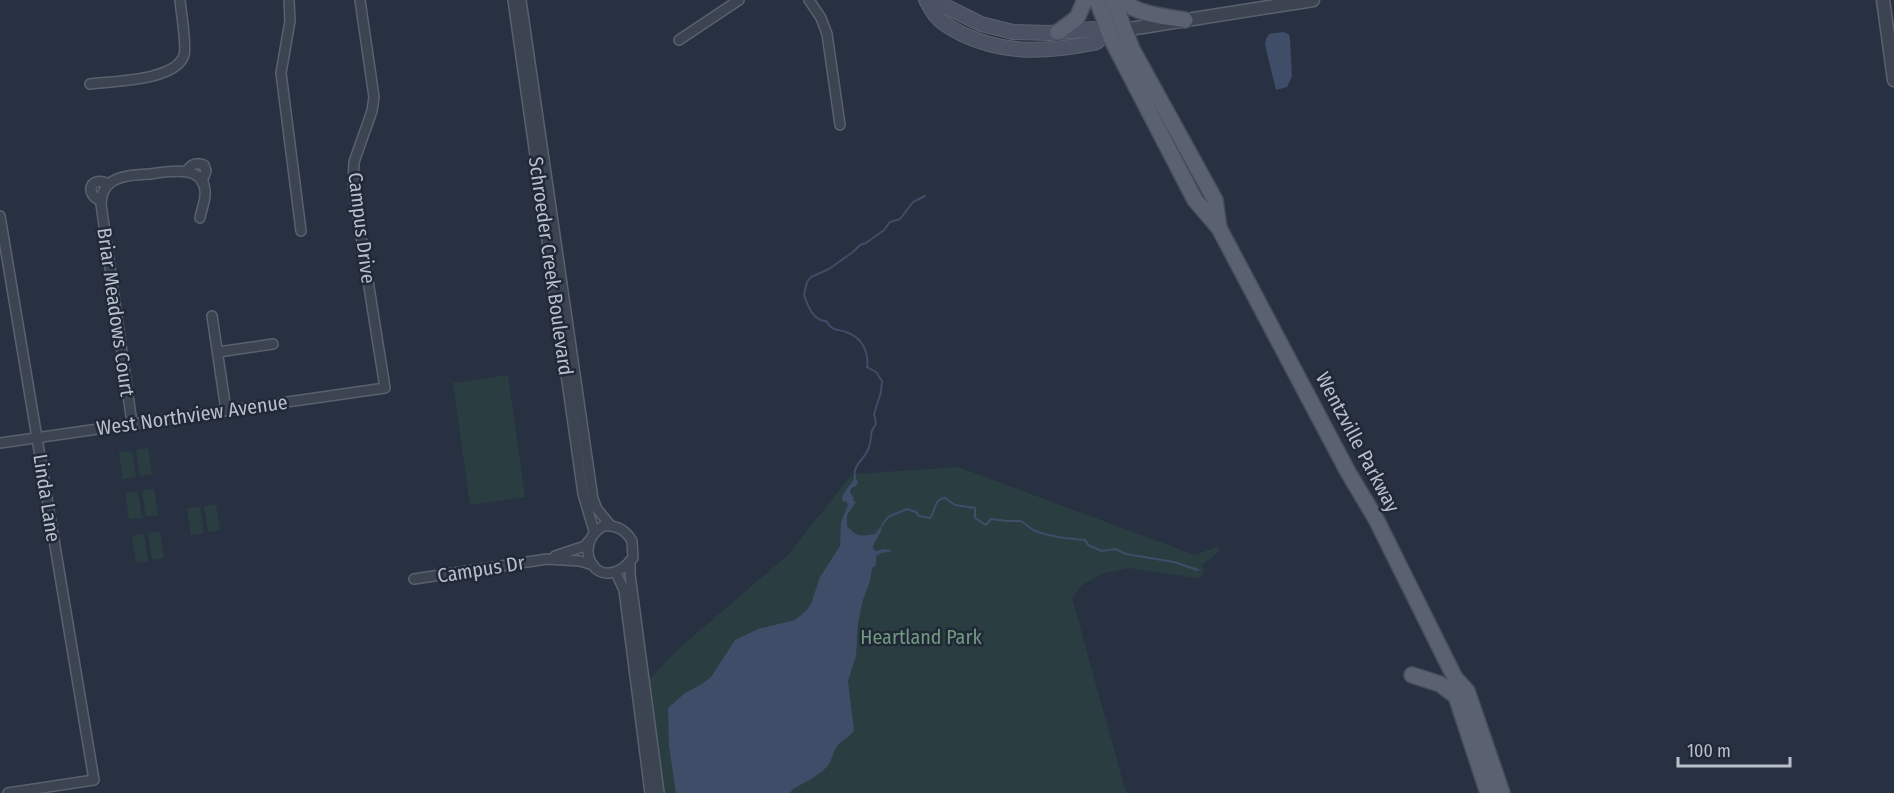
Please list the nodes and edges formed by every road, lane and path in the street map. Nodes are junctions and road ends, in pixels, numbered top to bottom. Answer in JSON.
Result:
{"nodes":[{"id":1,"x":180,"y":0,"type":"edge"},
{"id":2,"x":289,"y":0,"type":"edge"},
{"id":3,"x":360,"y":0,"type":"edge"},
{"id":4,"x":513,"y":0,"type":"edge"},
{"id":5,"x":521,"y":0,"type":"edge"},
{"id":6,"x":739,"y":0,"type":"edge"},
{"id":7,"x":809,"y":0,"type":"edge"},
{"id":8,"x":926,"y":0,"type":"edge"},
{"id":9,"x":933,"y":0,"type":"edge"},
{"id":10,"x":1085,"y":0,"type":"edge"},
{"id":11,"x":1097,"y":0,"type":"edge"},
{"id":12,"x":1113,"y":0,"type":"edge"},
{"id":13,"x":1120,"y":0,"type":"edge"},
{"id":14,"x":1883,"y":0,"type":"edge"},
{"id":15,"x":1307,"y":1,"type":"edge"},
{"id":16,"x":1185,"y":20,"type":"junction"},
{"id":17,"x":942,"y":22,"type":"junction"},
{"id":18,"x":991,"y":28,"type":"junction"},
{"id":19,"x":1114,"y":32,"type":"junction"},
{"id":20,"x":1055,"y":33,"type":"junction"},
{"id":21,"x":679,"y":40,"type":"dead end"},
{"id":22,"x":990,"y":45,"type":"junction"},
{"id":23,"x":1894,"y":80,"type":"edge"},
{"id":24,"x":90,"y":84,"type":"dead end"},
{"id":25,"x":840,"y":125,"type":"dead end"},
{"id":26,"x":0,"y":216,"type":"edge"},
{"id":27,"x":200,"y":218,"type":"dead end"},
{"id":28,"x":302,"y":231,"type":"dead end"},
{"id":29,"x":212,"y":316,"type":"dead end"},
{"id":30,"x":273,"y":344,"type":"dead end"},
{"id":31,"x":218,"y":352,"type":"junction"},
{"id":32,"x":385,"y":388,"type":"joint"},
{"id":33,"x":226,"y":410,"type":"junction"},
{"id":34,"x":132,"y":423,"type":"junction"},
{"id":35,"x":37,"y":437,"type":"junction"},
{"id":36,"x":0,"y":443,"type":"edge"},
{"id":37,"x":611,"y":526,"type":"junction"},
{"id":38,"x":594,"y":531,"type":"junction"},
{"id":39,"x":588,"y":542,"type":"junction"},
{"id":40,"x":546,"y":559,"type":"junction"},
{"id":41,"x":630,"y":561,"type":"junction"},
{"id":42,"x":593,"y":565,"type":"junction"},
{"id":43,"x":616,"y":573,"type":"junction"},
{"id":44,"x":414,"y":579,"type":"dead end"},
{"id":45,"x":1412,"y":675,"type":"dead end"},
{"id":46,"x":1455,"y":678,"type":"junction"},
{"id":47,"x":1455,"y":696,"type":"junction"},
{"id":48,"x":8,"y":793,"type":"edge"},
{"id":49,"x":650,"y":793,"type":"edge"},
{"id":50,"x":659,"y":793,"type":"edge"},
{"id":51,"x":1488,"y":793,"type":"edge"},
{"id":52,"x":1502,"y":793,"type":"edge"}],
"edges":[{"from":1,"to":24,"type":"street"},
{"from":2,"to":28,"type":"street"},
{"from":3,"to":32,"type":"street","name":"Campus Drive"},
{"from":4,"to":38,"type":"street","name":"Schroeder Creek Boulevard"},
{"from":5,"to":37,"type":"street","name":"Schroeder Creek Boulevard"},
{"from":6,"to":21,"type":"street"},
{"from":7,"to":25,"type":"street"},
{"from":8,"to":17,"type":"main road"},
{"from":9,"to":18,"type":"main road"},
{"from":10,"to":20,"type":"main road"},
{"from":11,"to":19,"type":"main road","name":"Wentzville Parkway"},
{"from":12,"to":19,"type":"main road","name":"Wentzville Parkway"},
{"from":13,"to":16,"type":"main road"},
{"from":14,"to":23,"type":"street"},
{"from":15,"to":16,"type":"street"},
{"from":16,"to":19,"type":"street"},
{"from":17,"to":18,"type":"main road"},
{"from":17,"to":22,"type":"main road"},
{"from":18,"to":20,"type":"main road"},
{"from":19,"to":20,"type":"main road"},
{"from":19,"to":22,"type":"main road"},
{"from":19,"to":46,"type":"main road","name":"Wentzville Parkway"},
{"from":20,"to":22,"type":"main road"},
{"from":26,"to":35,"type":"street","name":"Linda Lane"},
{"from":27,"to":34,"type":"street","name":"Briar Meadows Court"},
{"from":29,"to":31,"type":"street"},
{"from":30,"to":31,"type":"street"},
{"from":31,"to":33,"type":"street"},
{"from":32,"to":33,"type":"street","name":"West Northview Avenue"},
{"from":33,"to":34,"type":"street","name":"West Northview Avenue"},
{"from":34,"to":35,"type":"street","name":"West Northview Avenue"},
{"from":35,"to":36,"type":"street","name":"West Northview Avenue"},
{"from":35,"to":48,"type":"street","name":"Linda Lane"},
{"from":37,"to":38,"type":"street"},
{"from":37,"to":41,"type":"street"},
{"from":38,"to":39,"type":"street"},
{"from":39,"to":40,"type":"street","name":"Campus Dr"},
{"from":39,"to":42,"type":"street"},
{"from":40,"to":42,"type":"street","name":"Campus Dr"},
{"from":40,"to":44,"type":"street","name":"Campus Dr"},
{"from":41,"to":43,"type":"street"},
{"from":41,"to":50,"type":"street"},
{"from":42,"to":43,"type":"street"},
{"from":43,"to":49,"type":"street"},
{"from":45,"to":47,"type":"main road"},
{"from":46,"to":47,"type":"main road","name":"Wentzville Parkway"},
{"from":46,"to":52,"type":"main road","name":"Wentzville Parkway"},
{"from":47,"to":51,"type":"main road","name":"Wentzville Parkway"}]}
